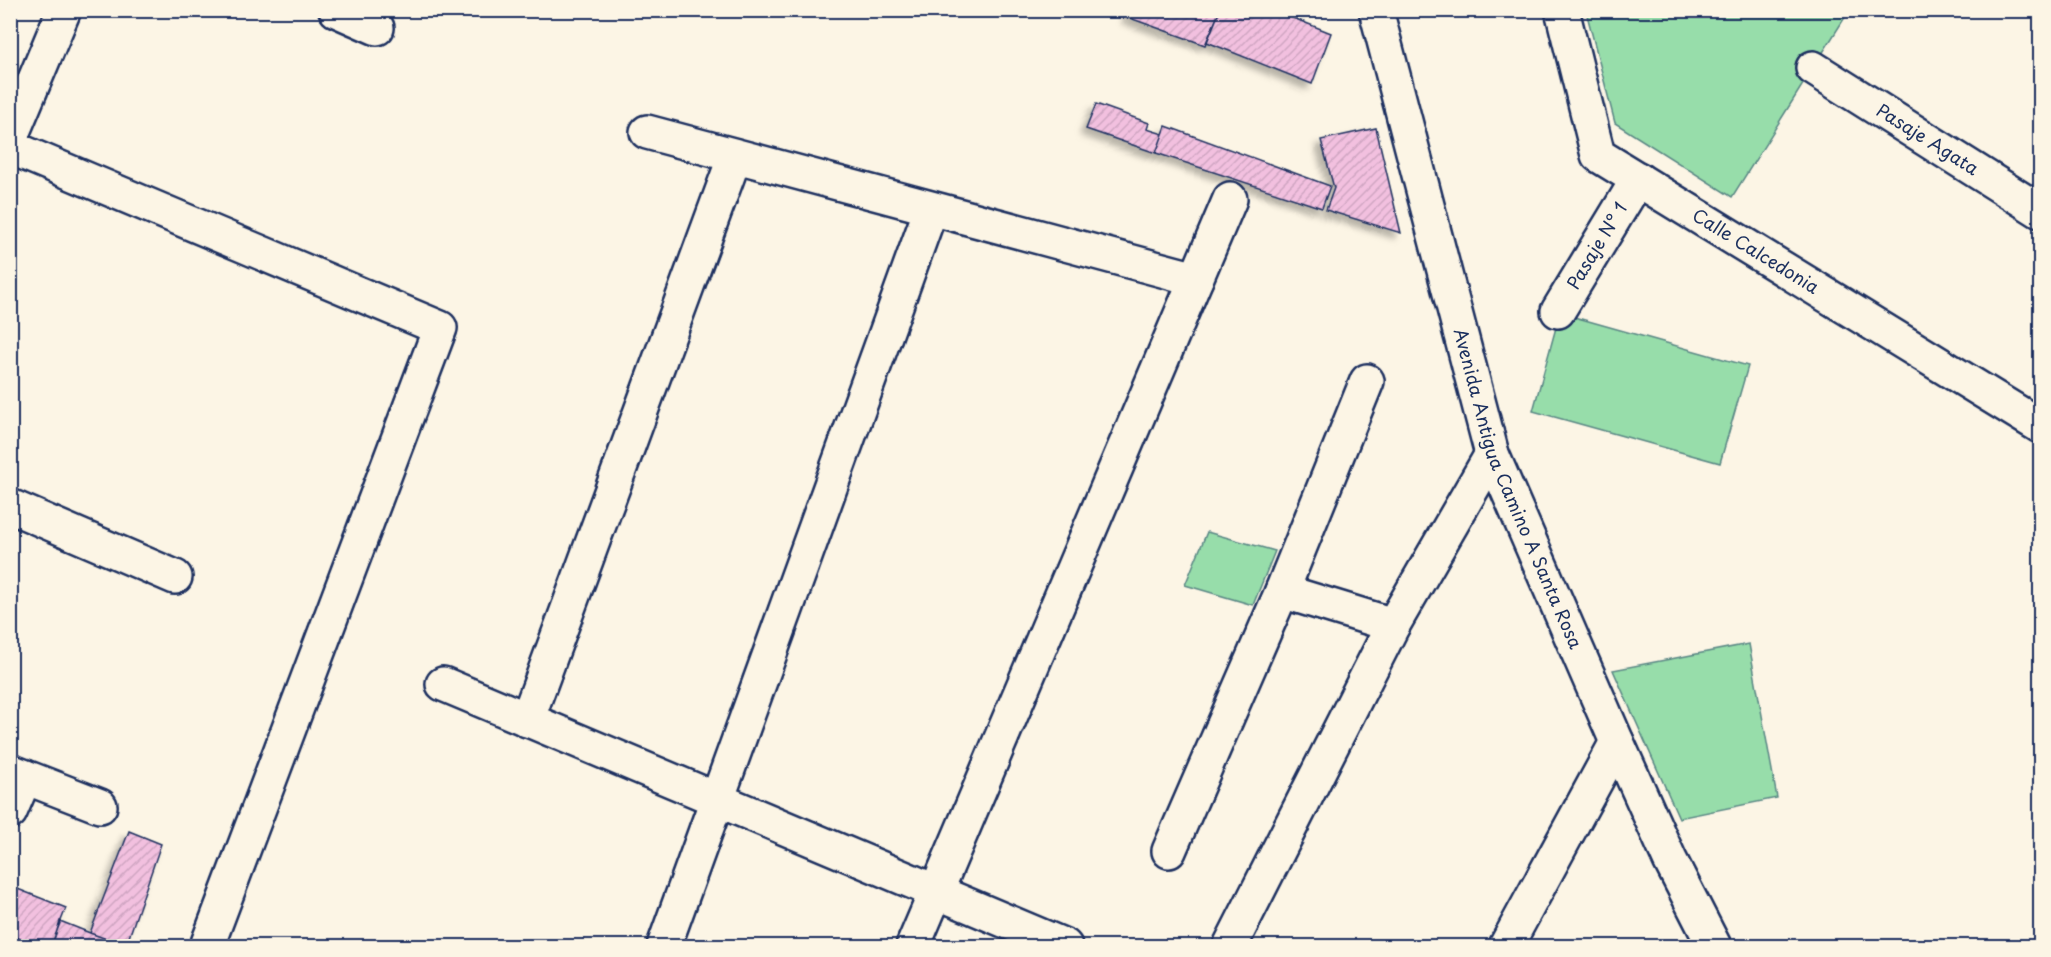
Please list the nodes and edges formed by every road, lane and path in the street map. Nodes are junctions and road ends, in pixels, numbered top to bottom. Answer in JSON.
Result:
{"nodes":[{"id":1,"x":64,"y":10,"type":"edge"},
{"id":2,"x":336,"y":10,"type":"edge"},
{"id":3,"x":1376,"y":10,"type":"edge"},
{"id":4,"x":1562,"y":10,"type":"edge"},
{"id":5,"x":377,"y":28,"type":"dead end"},
{"id":6,"x":1814,"y":68,"type":"dead end"},
{"id":7,"x":646,"y":132,"type":"dead end"},
{"id":8,"x":10,"y":140,"type":"edge"},
{"id":9,"x":10,"y":147,"type":"edge"},
{"id":10,"x":735,"y":156,"type":"junction"},
{"id":11,"x":1638,"y":179,"type":"junction"},
{"id":12,"x":1230,"y":199,"type":"dead end"},
{"id":13,"x":931,"y":209,"type":"junction"},
{"id":14,"x":2040,"y":211,"type":"edge"},
{"id":15,"x":1196,"y":279,"type":"junction"},
{"id":16,"x":1558,"y":311,"type":"dead end"},
{"id":17,"x":1367,"y":381,"type":"dead end"},
{"id":18,"x":2040,"y":426,"type":"edge"},
{"id":19,"x":1492,"y":454,"type":"junction"},
{"id":20,"x":10,"y":506,"type":"edge"},
{"id":21,"x":175,"y":577,"type":"dead end"},
{"id":22,"x":1282,"y":591,"type":"junction"},
{"id":23,"x":1393,"y":625,"type":"junction"},
{"id":24,"x":443,"y":684,"type":"dead end"},
{"id":25,"x":527,"y":720,"type":"junction"},
{"id":26,"x":1617,"y":742,"type":"junction"},
{"id":27,"x":18,"y":774,"type":"edge"},
{"id":28,"x":717,"y":800,"type":"junction"},
{"id":29,"x":100,"y":806,"type":"dead end"},
{"id":30,"x":10,"y":812,"type":"edge"},
{"id":31,"x":1169,"y":851,"type":"dead end"},
{"id":32,"x":935,"y":892,"type":"junction"},
{"id":33,"x":207,"y":946,"type":"edge"},
{"id":34,"x":664,"y":946,"type":"edge"},
{"id":35,"x":913,"y":946,"type":"edge"},
{"id":36,"x":1065,"y":946,"type":"edge"},
{"id":37,"x":1230,"y":946,"type":"edge"},
{"id":38,"x":1506,"y":946,"type":"edge"},
{"id":39,"x":1714,"y":946,"type":"edge"}],
"edges":[{"from":1,"to":8,"type":"street"},
{"from":2,"to":5,"type":"street"},
{"from":3,"to":19,"type":"street","name":"Avenida Antigua Camino A Santa Rosa"},
{"from":4,"to":11,"type":"street","name":"Calle Calcedonia"},
{"from":6,"to":14,"type":"street","name":"Pasaje Agata"},
{"from":7,"to":10,"type":"street"},
{"from":9,"to":33,"type":"street"},
{"from":10,"to":13,"type":"street"},
{"from":10,"to":25,"type":"street"},
{"from":11,"to":16,"type":"street","name":"Pasaje N° 1"},
{"from":11,"to":18,"type":"street","name":"Calle Calcedonia"},
{"from":12,"to":15,"type":"street"},
{"from":13,"to":15,"type":"street"},
{"from":13,"to":28,"type":"street"},
{"from":15,"to":32,"type":"street"},
{"from":17,"to":22,"type":"street"},
{"from":19,"to":23,"type":"street"},
{"from":19,"to":26,"type":"street","name":"Avenida Antigua Camino A Santa Rosa"},
{"from":20,"to":21,"type":"street"},
{"from":22,"to":23,"type":"street"},
{"from":22,"to":31,"type":"street"},
{"from":23,"to":37,"type":"street"},
{"from":24,"to":25,"type":"street"},
{"from":25,"to":28,"type":"street"},
{"from":26,"to":38,"type":"street"},
{"from":26,"to":39,"type":"street","name":"Avenida Antigua Camino A Santa Rosa"},
{"from":27,"to":29,"type":"street"},
{"from":27,"to":30,"type":"street"},
{"from":28,"to":32,"type":"street"},
{"from":28,"to":34,"type":"street"},
{"from":32,"to":35,"type":"street"},
{"from":32,"to":36,"type":"street"}]}
